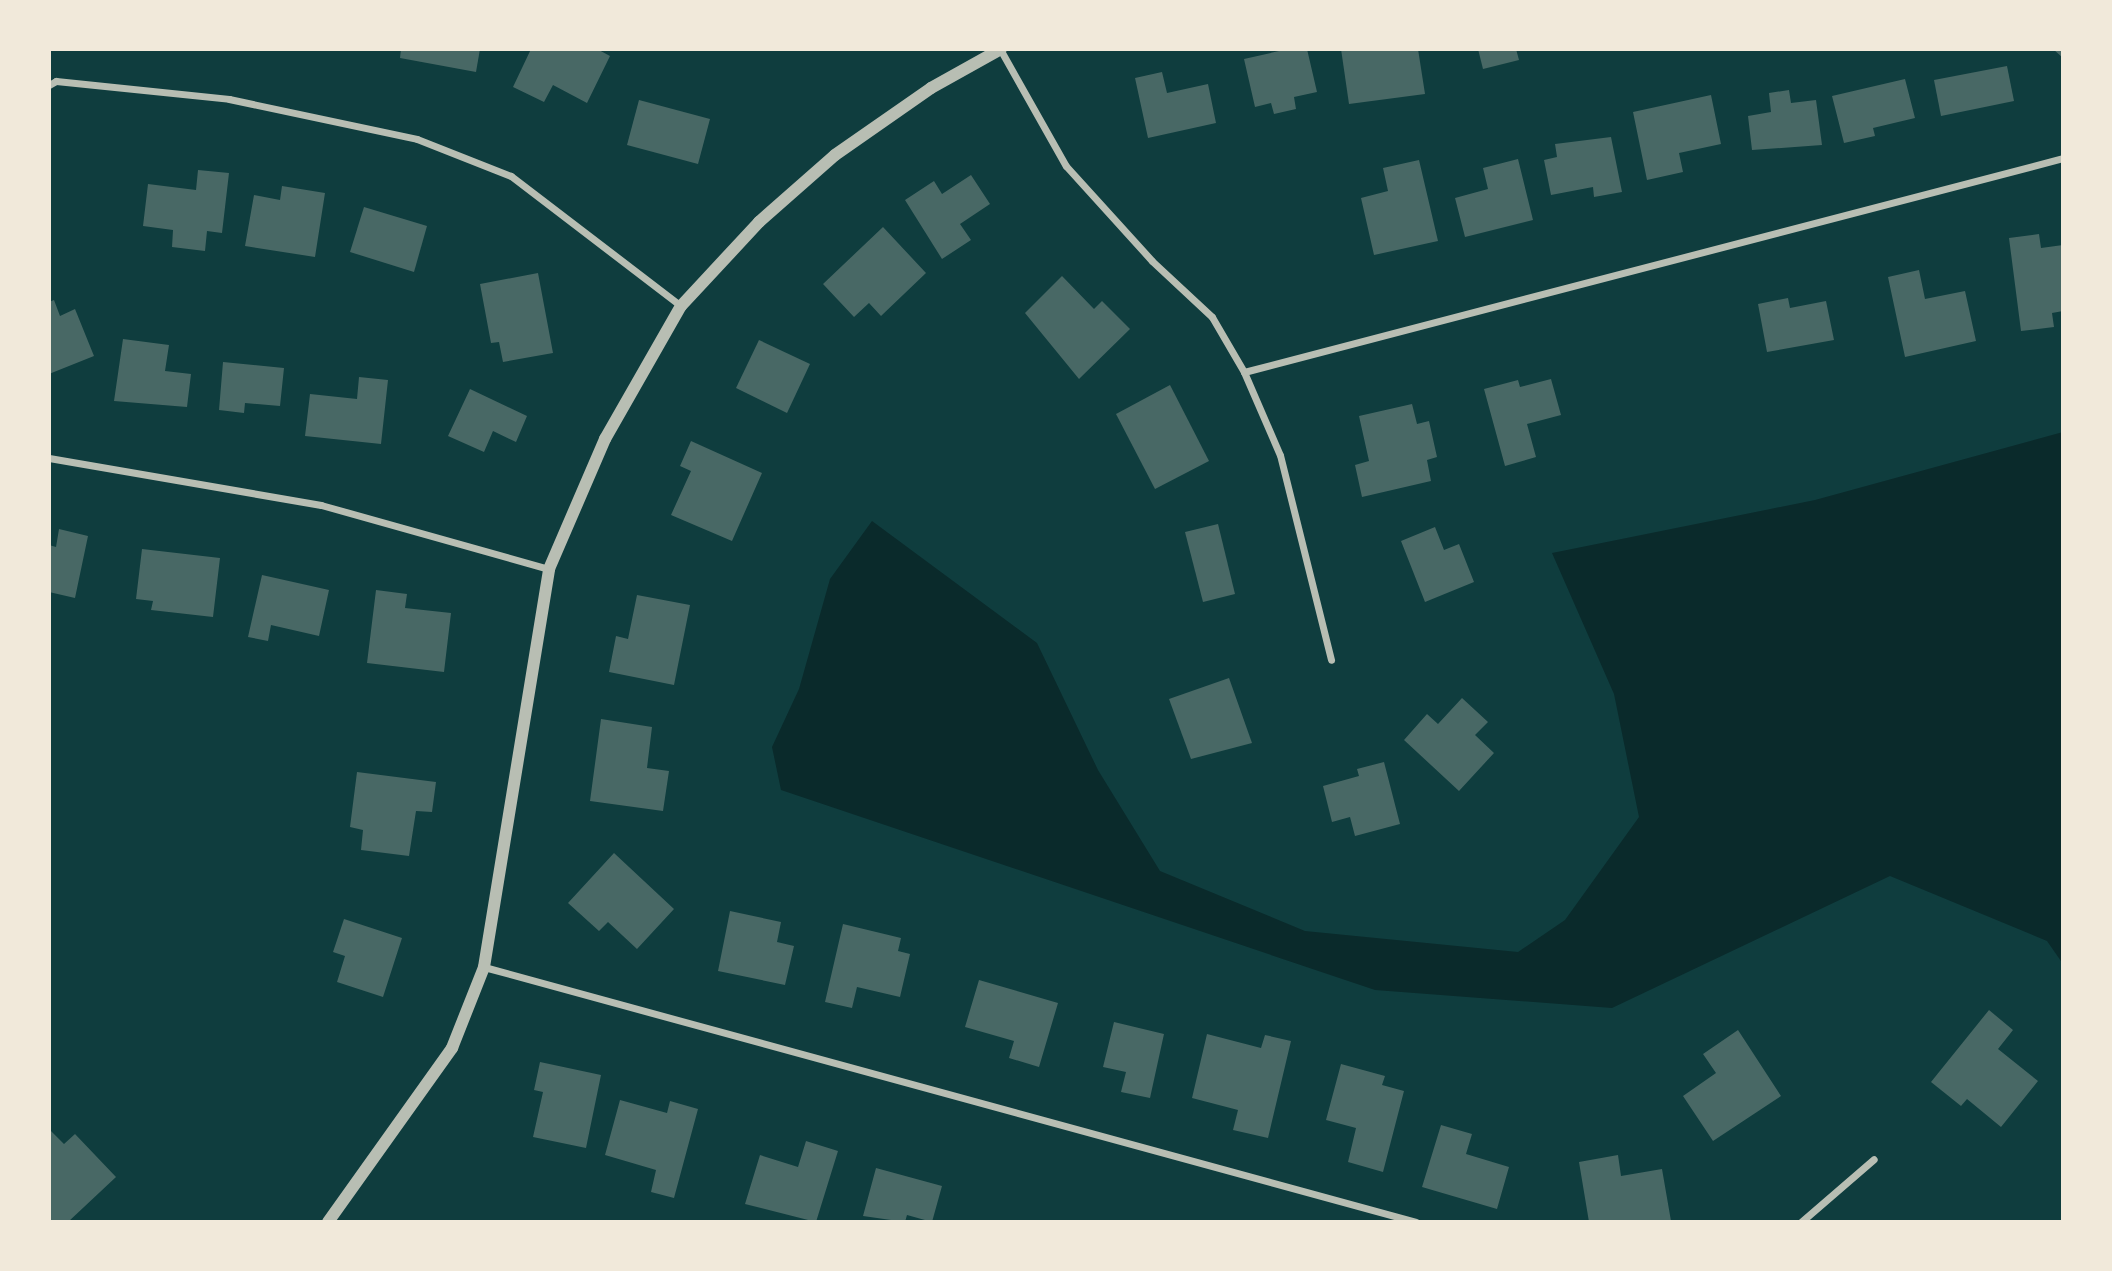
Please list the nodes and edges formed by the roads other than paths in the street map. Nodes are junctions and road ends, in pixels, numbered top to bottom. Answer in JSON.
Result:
{"nodes":[{"id":1,"x":1001,"y":49,"type":"edge"},
{"id":2,"x":49,"y":85,"type":"edge"},
{"id":3,"x":2063,"y":158,"type":"edge"},
{"id":4,"x":681,"y":306,"type":"junction"},
{"id":5,"x":1244,"y":372,"type":"junction"},
{"id":6,"x":49,"y":458,"type":"edge"},
{"id":7,"x":549,"y":569,"type":"junction"},
{"id":8,"x":1331,"y":660,"type":"dead end"},
{"id":9,"x":484,"y":967,"type":"junction"},
{"id":10,"x":1874,"y":1159,"type":"dead end"},
{"id":11,"x":328,"y":1222,"type":"edge"},
{"id":12,"x":1416,"y":1222,"type":"edge"},
{"id":13,"x":1801,"y":1222,"type":"edge"}],
"edges":[{"from":1,"to":4,"type":"street"},
{"from":1,"to":5,"type":"street"},
{"from":2,"to":4,"type":"street"},
{"from":3,"to":5,"type":"street"},
{"from":4,"to":7,"type":"street"},
{"from":5,"to":8,"type":"street"},
{"from":6,"to":7,"type":"street"},
{"from":7,"to":9,"type":"street"},
{"from":9,"to":11,"type":"street"},
{"from":9,"to":12,"type":"street"},
{"from":10,"to":13,"type":"street"}]}
